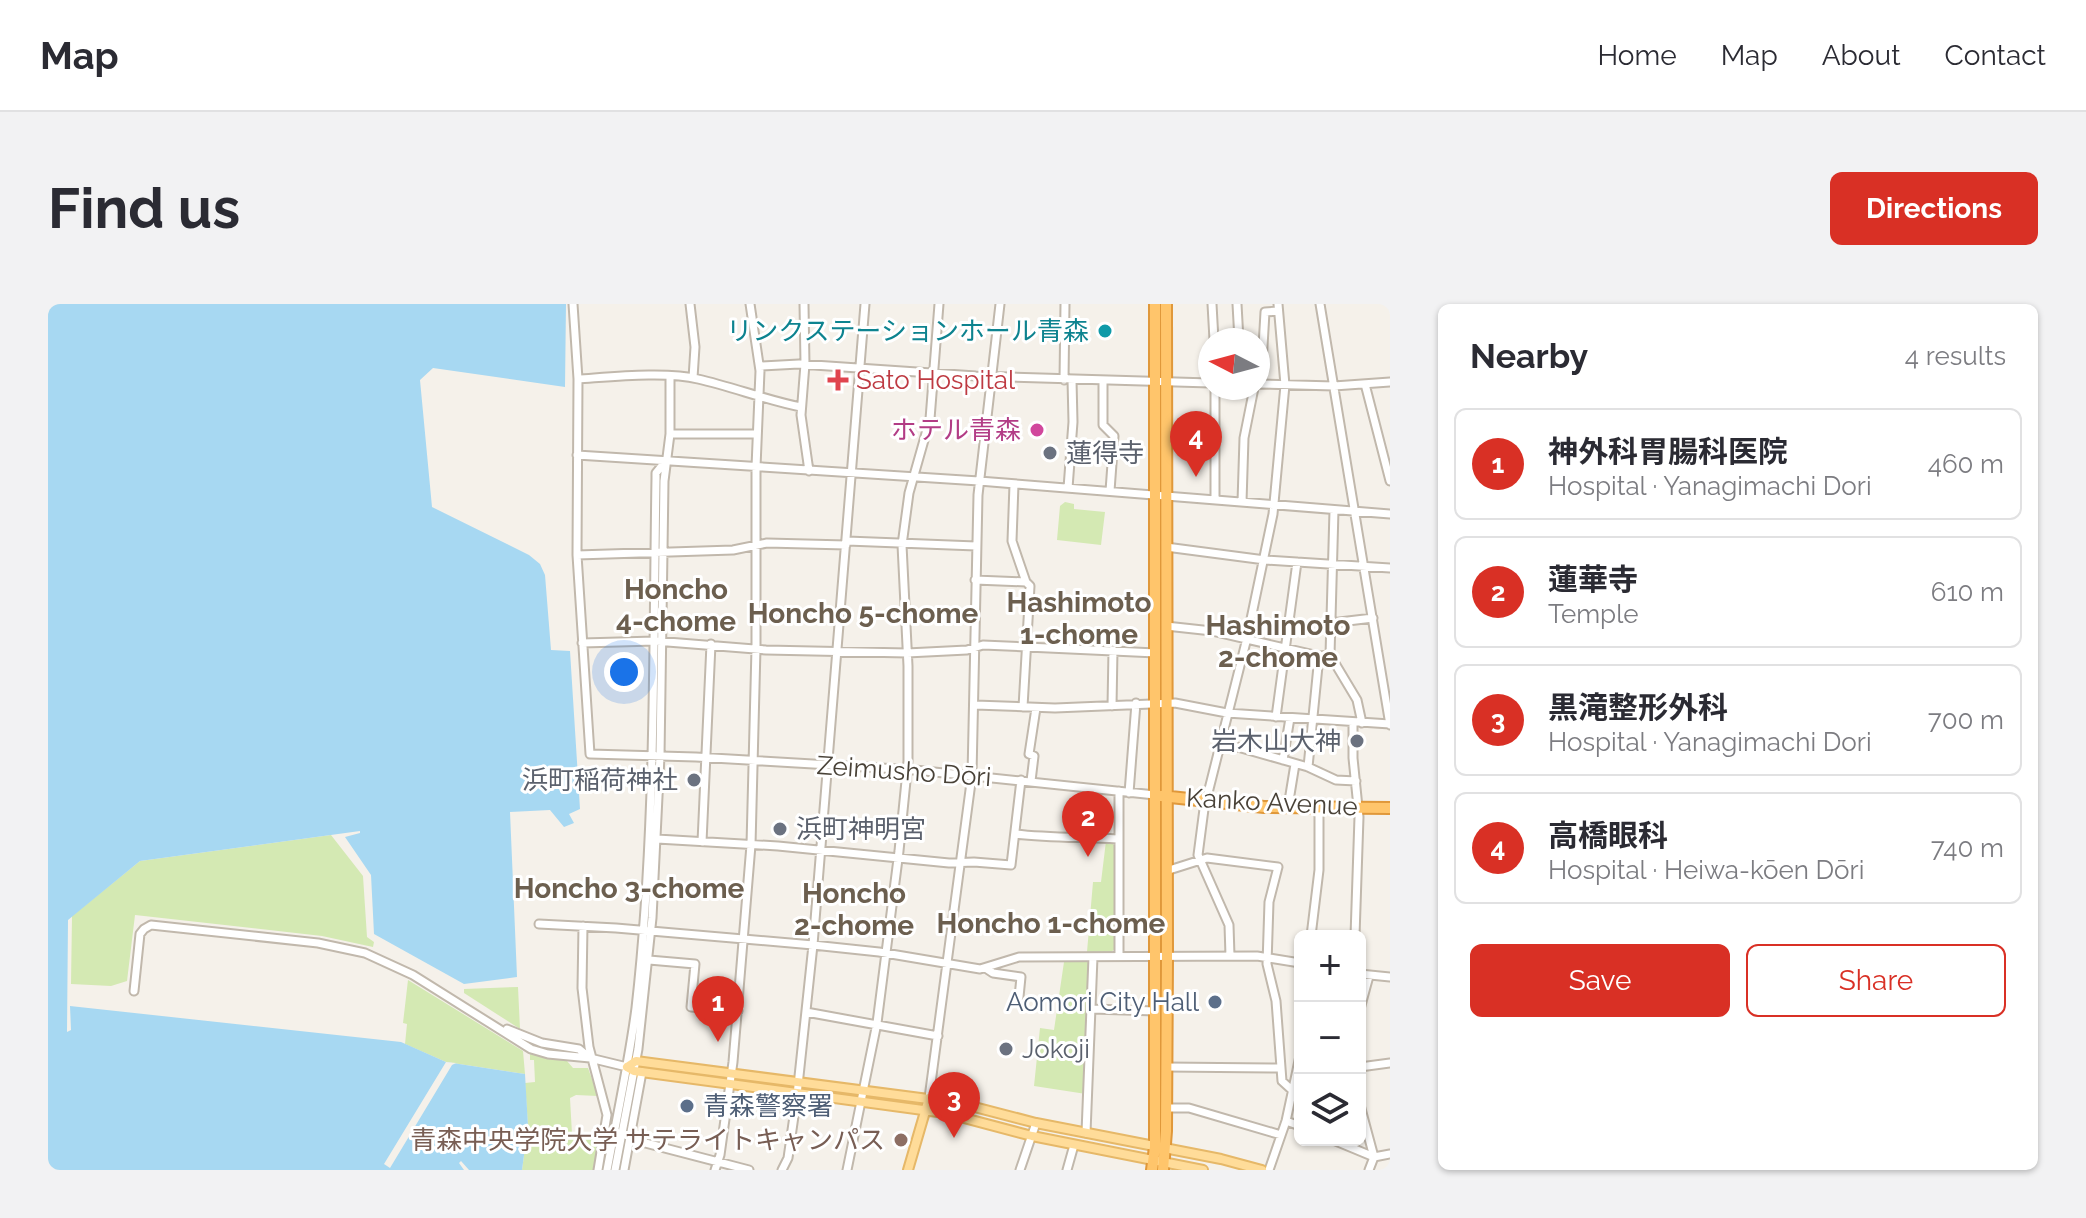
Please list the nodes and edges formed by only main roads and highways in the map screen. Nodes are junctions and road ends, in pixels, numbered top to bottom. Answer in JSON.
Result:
{"nodes":[{"id":1,"x":1155,"y":304,"type":"edge"},
{"id":2,"x":1166,"y":304,"type":"edge"},
{"id":3,"x":1161,"y":382,"type":"junction"},
{"id":4,"x":1161,"y":495,"type":"junction"},
{"id":5,"x":1161,"y":702,"type":"junction"},
{"id":6,"x":1160,"y":796,"type":"junction"},
{"id":7,"x":1390,"y":808,"type":"edge"},
{"id":8,"x":1161,"y":957,"type":"junction"},
{"id":9,"x":929,"y":1098,"type":"junction"},
{"id":10,"x":926,"y":1111,"type":"junction"},
{"id":11,"x":1160,"y":1148,"type":"junction"},
{"id":12,"x":1158,"y":1165,"type":"edge"},
{"id":13,"x":908,"y":1170,"type":"edge"},
{"id":14,"x":1203,"y":1170,"type":"edge"},
{"id":15,"x":1262,"y":1170,"type":"edge"}],
"edges":[{"from":1,"to":3,"type":"highway"},
{"from":2,"to":3,"type":"highway"},
{"from":3,"to":4,"type":"highway"},
{"from":4,"to":5,"type":"highway"},
{"from":4,"to":5,"type":"highway"},
{"from":5,"to":6,"type":"highway"},
{"from":6,"to":7,"type":"highway","name":"Kanko Avenue"},
{"from":6,"to":8,"type":"highway"},
{"from":6,"to":8,"type":"highway"},
{"from":8,"to":11,"type":"highway"},
{"from":8,"to":11,"type":"highway"},
{"from":9,"to":10,"type":"main road"},
{"from":9,"to":10,"type":"main road"},
{"from":9,"to":11,"type":"main road"},
{"from":10,"to":12,"type":"main road"},
{"from":10,"to":13,"type":"main road"},
{"from":11,"to":12,"type":"highway"},
{"from":11,"to":15,"type":"main road"},
{"from":12,"to":14,"type":"main road"}]}
